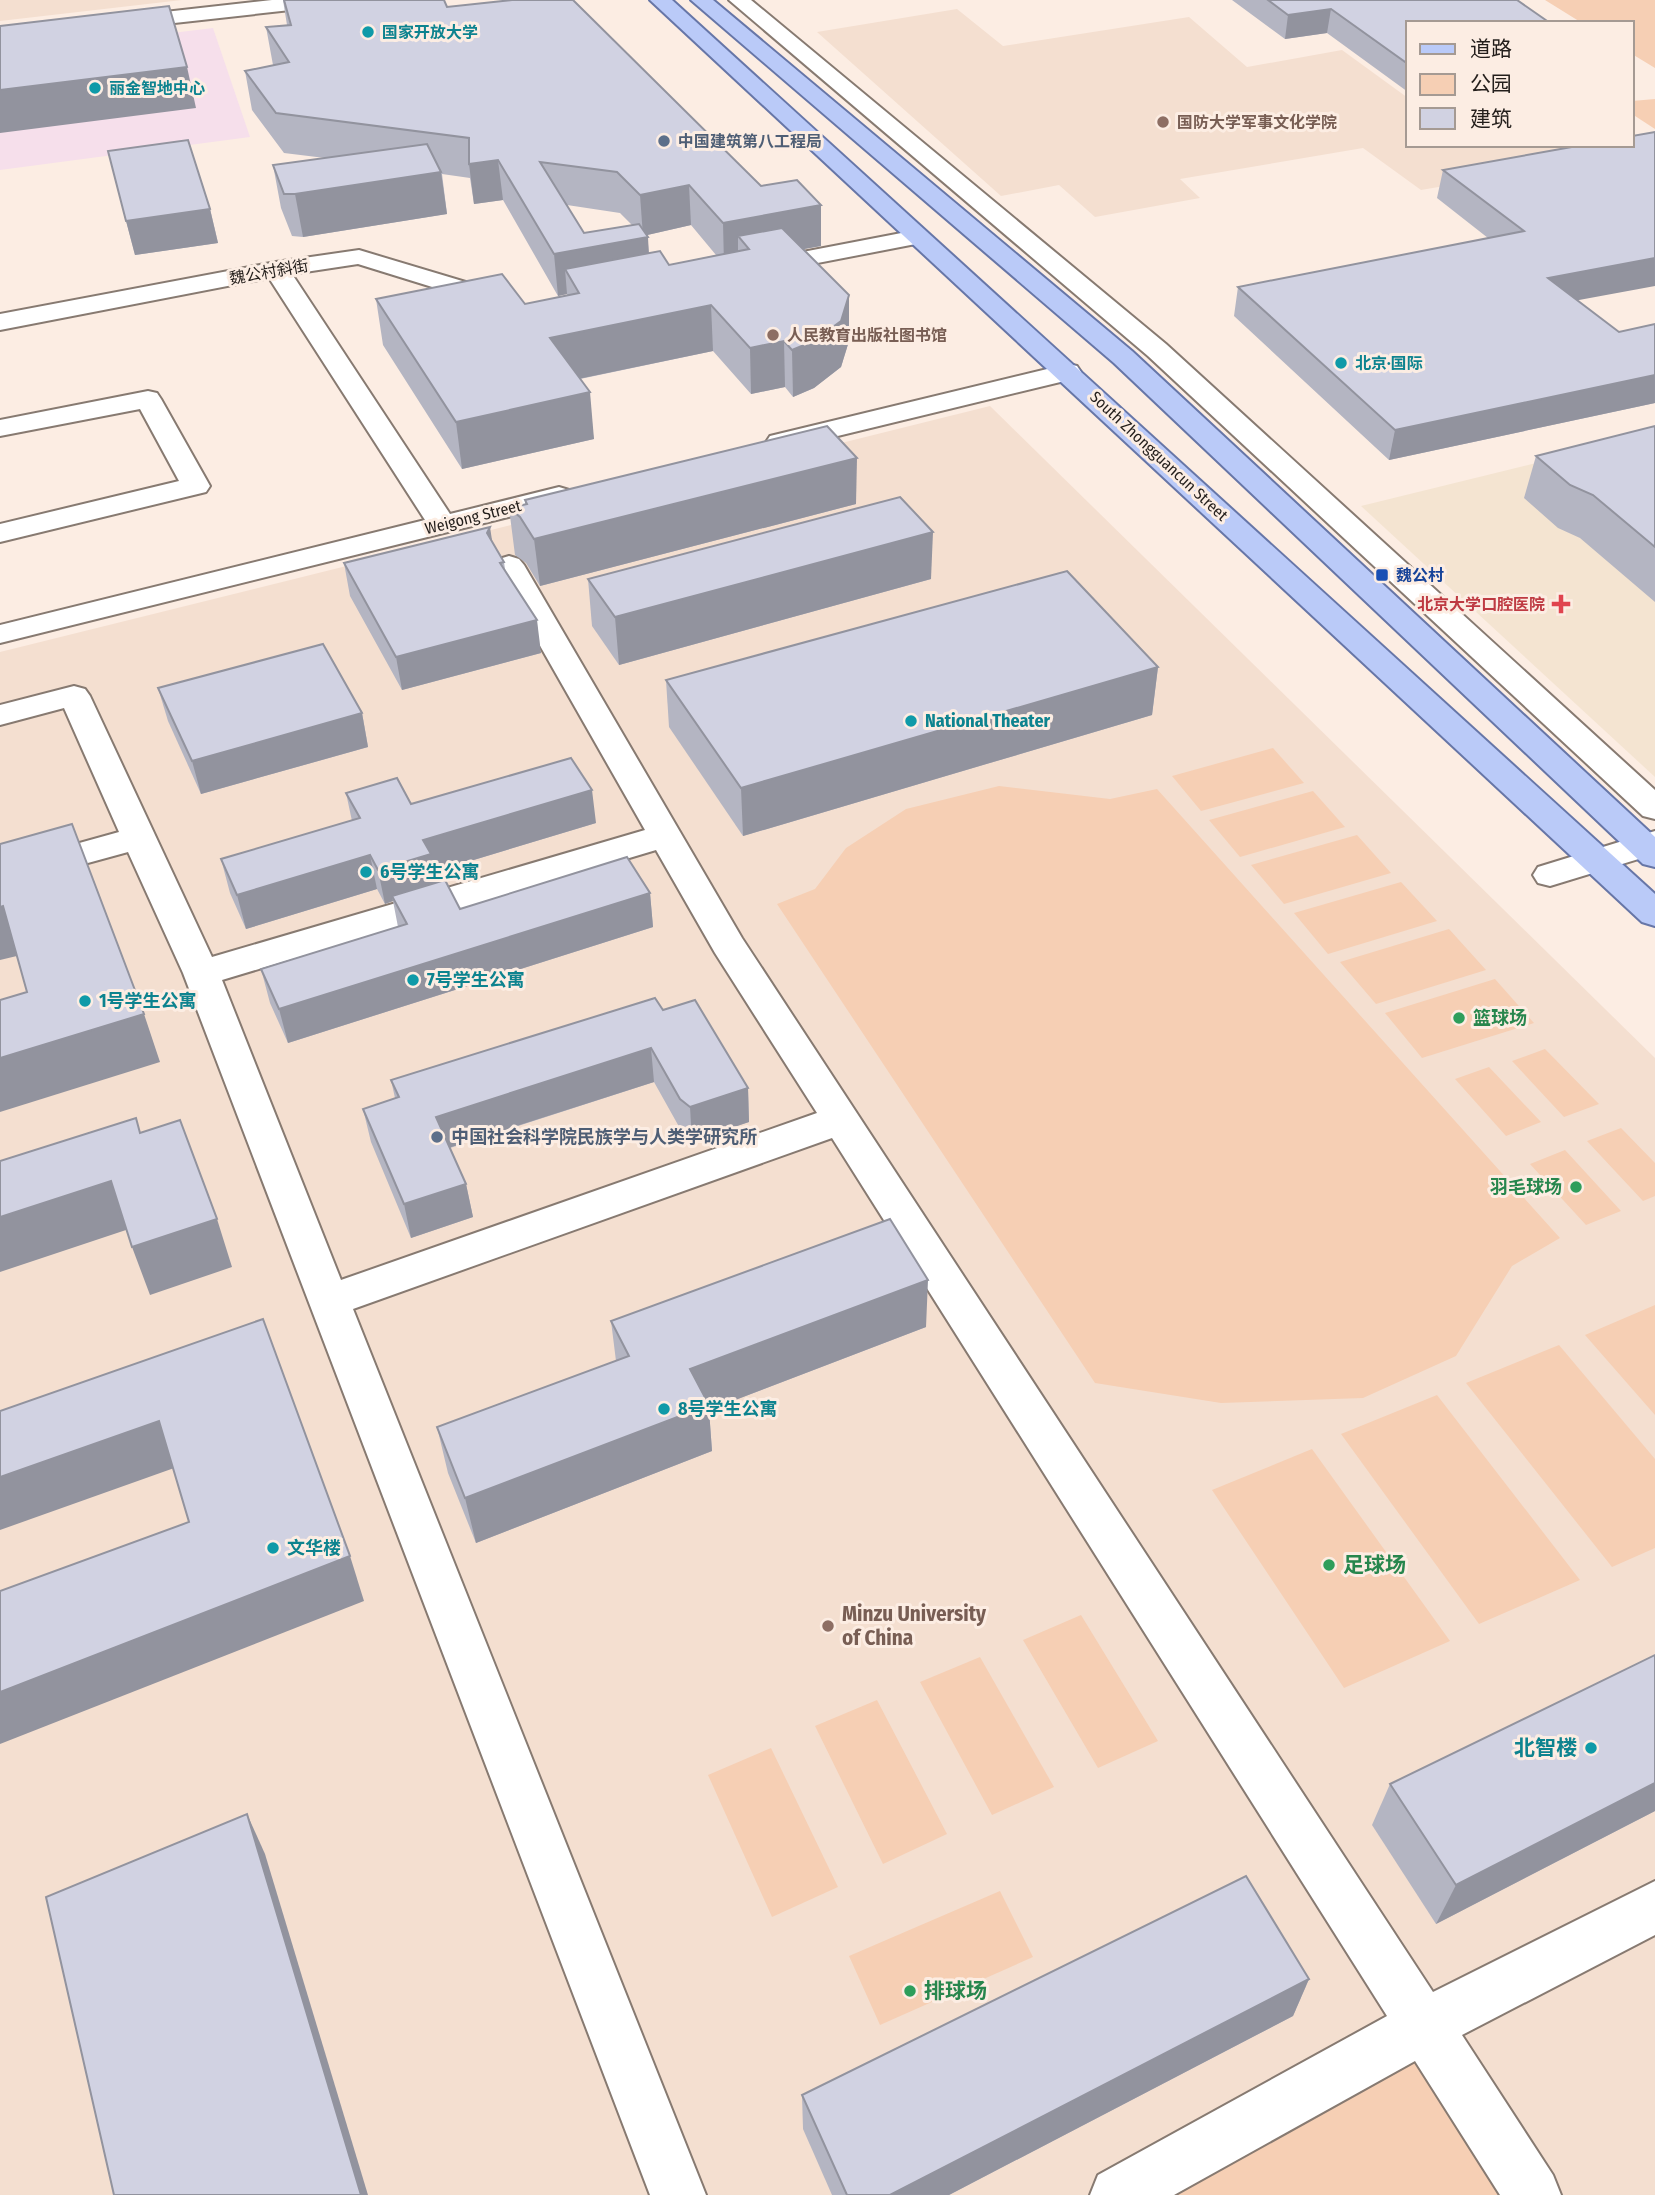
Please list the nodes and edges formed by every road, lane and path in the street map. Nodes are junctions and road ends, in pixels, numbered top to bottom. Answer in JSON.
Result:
{"nodes":[{"id":1,"x":327,"y":0,"type":"edge"},
{"id":2,"x":660,"y":0,"type":"edge"},
{"id":3,"x":701,"y":0,"type":"edge"},
{"id":4,"x":740,"y":0,"type":"edge"},
{"id":5,"x":95,"y":25,"type":"edge"},
{"id":6,"x":917,"y":237,"type":"junction"},
{"id":7,"x":276,"y":270,"type":"junction"},
{"id":8,"x":735,"y":272,"type":"edge"},
{"id":9,"x":521,"y":307,"type":"edge"},
{"id":10,"x":0,"y":322,"type":"edge"},
{"id":11,"x":1068,"y":372,"type":"junction"},
{"id":12,"x":0,"y":428,"type":"edge"},
{"id":13,"x":754,"y":448,"type":"edge"},
{"id":14,"x":584,"y":490,"type":"edge"},
{"id":15,"x":443,"y":525,"type":"junction"},
{"id":16,"x":0,"y":533,"type":"edge"},
{"id":17,"x":509,"y":565,"type":"dead end"},
{"id":18,"x":0,"y":634,"type":"edge"},
{"id":19,"x":0,"y":715,"type":"edge"},
{"id":20,"x":1655,"y":808,"type":"edge"},
{"id":21,"x":667,"y":835,"type":"junction"},
{"id":22,"x":138,"y":838,"type":"junction"},
{"id":23,"x":1651,"y":848,"type":"edge"},
{"id":24,"x":1597,"y":860,"type":"junction"},
{"id":25,"x":1550,"y":875,"type":"dead end"},
{"id":26,"x":0,"y":876,"type":"edge"},
{"id":27,"x":1655,"y":914,"type":"edge"},
{"id":28,"x":201,"y":973,"type":"junction"},
{"id":29,"x":843,"y":1119,"type":"junction"},
{"id":30,"x":329,"y":1301,"type":"junction"},
{"id":31,"x":1655,"y":1907,"type":"edge"},
{"id":32,"x":1424,"y":2026,"type":"junction"},
{"id":33,"x":678,"y":2195,"type":"edge"},
{"id":34,"x":1118,"y":2195,"type":"edge"},
{"id":35,"x":1534,"y":2195,"type":"edge"}],
"edges":[{"from":1,"to":5,"type":"street"},
{"from":2,"to":6,"type":"main road","name":"South Zhongguancun Street"},
{"from":3,"to":23,"type":"main road"},
{"from":4,"to":20,"type":"street"},
{"from":6,"to":8,"type":"street"},
{"from":6,"to":11,"type":"main road","name":"South Zhongguancun Street"},
{"from":7,"to":9,"type":"street","name":"魏公村斜街"},
{"from":7,"to":10,"type":"street","name":"魏公村斜街"},
{"from":7,"to":15,"type":"street"},
{"from":11,"to":13,"type":"street"},
{"from":11,"to":24,"type":"main road","name":"South Zhongguancun Street"},
{"from":12,"to":16,"type":"street"},
{"from":14,"to":15,"type":"street","name":"Weigong Street"},
{"from":15,"to":18,"type":"street","name":"Weigong Street"},
{"from":17,"to":21,"type":"street"},
{"from":19,"to":22,"type":"street"},
{"from":21,"to":28,"type":"street"},
{"from":21,"to":29,"type":"street"},
{"from":22,"to":26,"type":"street"},
{"from":22,"to":28,"type":"street"},
{"from":23,"to":24,"type":"street"},
{"from":24,"to":25,"type":"street"},
{"from":24,"to":27,"type":"main road","name":"South Zhongguancun Street"},
{"from":28,"to":30,"type":"street"},
{"from":29,"to":30,"type":"street"},
{"from":29,"to":32,"type":"street"},
{"from":30,"to":33,"type":"street"},
{"from":31,"to":32,"type":"street"},
{"from":32,"to":34,"type":"street"},
{"from":32,"to":35,"type":"street"}]}
